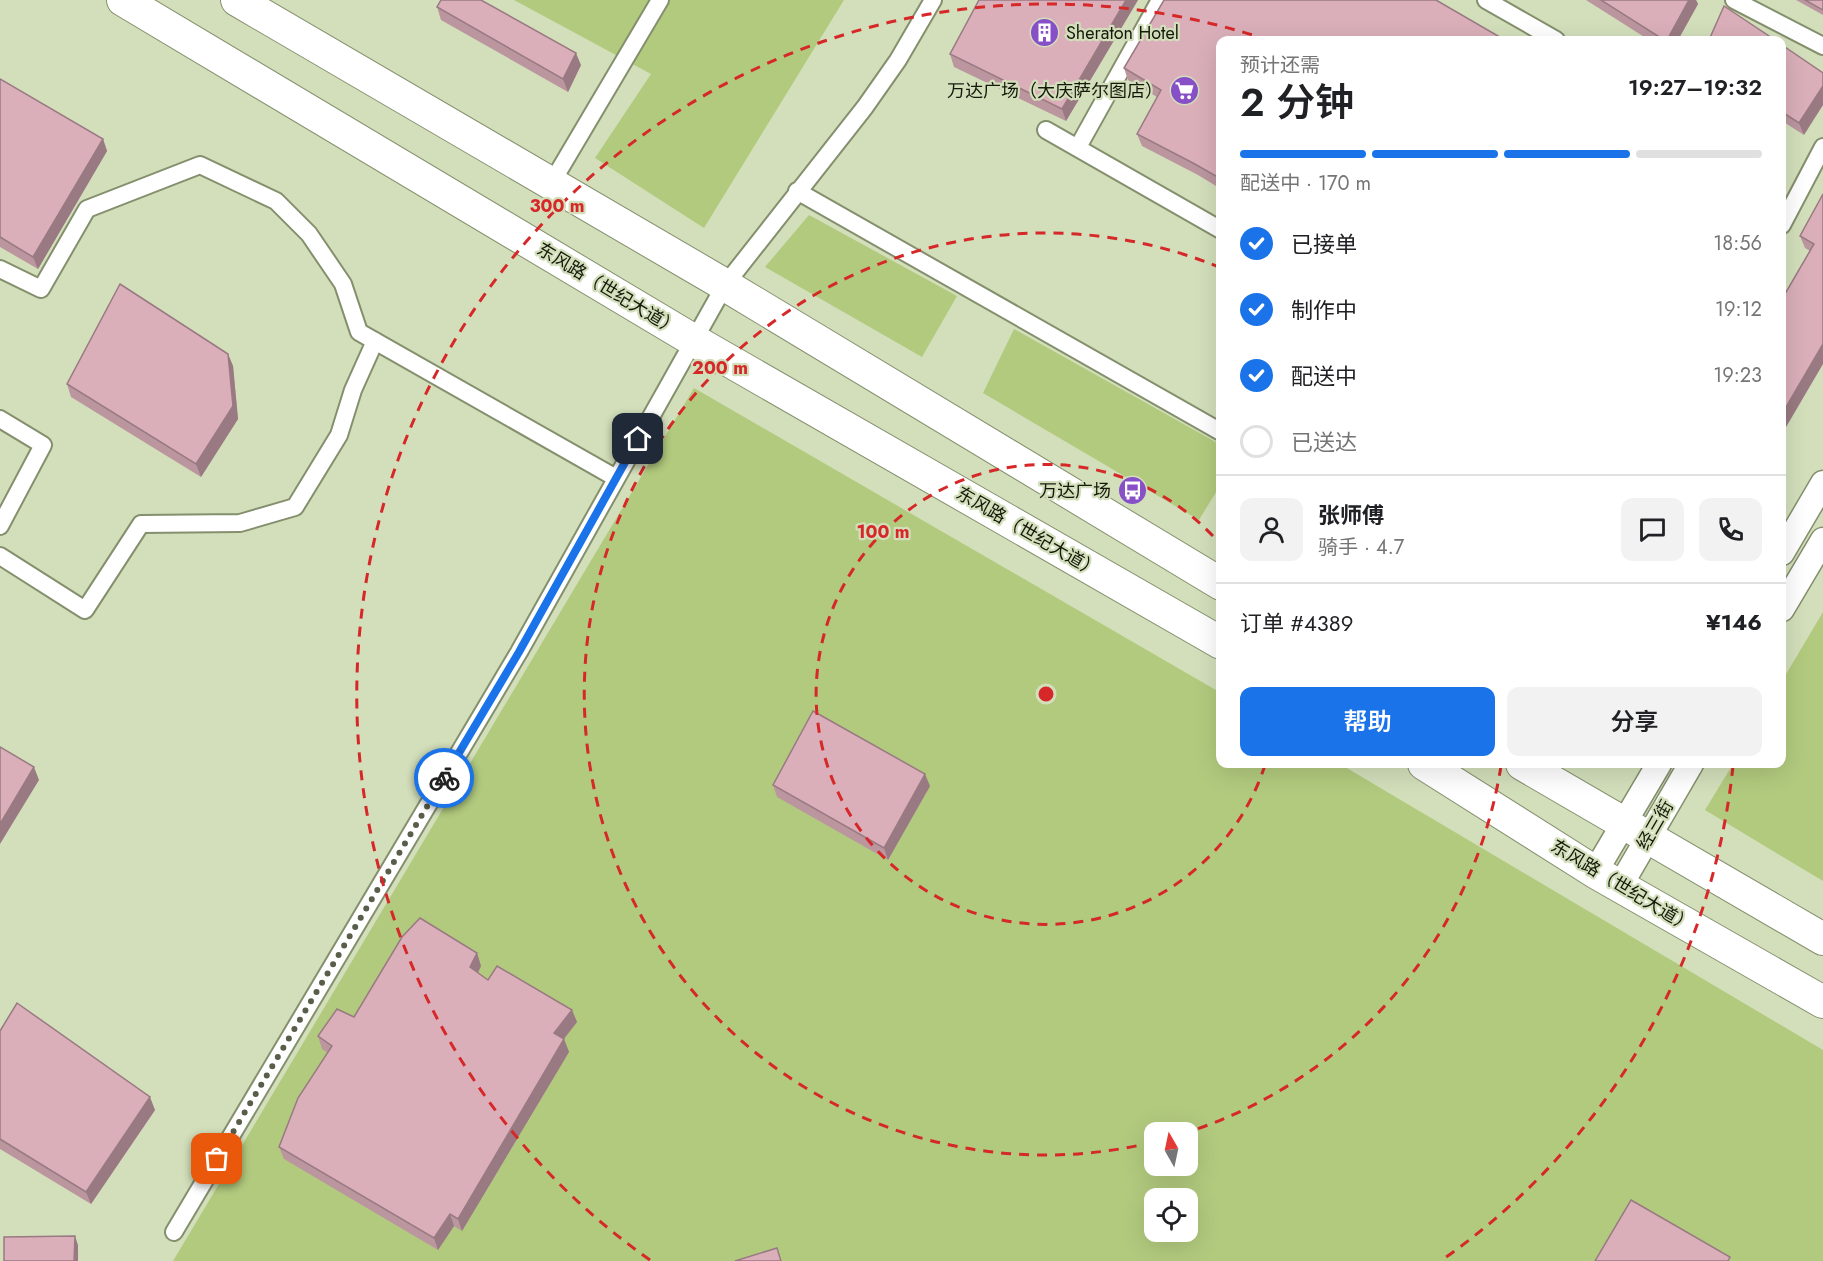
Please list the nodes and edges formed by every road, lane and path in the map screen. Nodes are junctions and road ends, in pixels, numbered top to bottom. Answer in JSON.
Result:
{"nodes":[{"id":1,"x":123,"y":0,"type":"edge"},
{"id":2,"x":237,"y":0,"type":"edge"},
{"id":3,"x":660,"y":0,"type":"edge"},
{"id":4,"x":933,"y":0,"type":"edge"},
{"id":5,"x":1160,"y":0,"type":"edge"},
{"id":6,"x":1486,"y":0,"type":"edge"},
{"id":7,"x":1734,"y":0,"type":"edge"},
{"id":8,"x":1549,"y":36,"type":"edge"},
{"id":9,"x":1823,"y":46,"type":"edge"},
{"id":10,"x":1046,"y":130,"type":"dead end"},
{"id":11,"x":1077,"y":147,"type":"junction"},
{"id":12,"x":1823,"y":147,"type":"edge"},
{"id":13,"x":551,"y":184,"type":"junction"},
{"id":14,"x":797,"y":191,"type":"junction"},
{"id":15,"x":1786,"y":217,"type":"edge"},
{"id":16,"x":1216,"y":227,"type":"edge"},
{"id":17,"x":0,"y":269,"type":"edge"},
{"id":18,"x":725,"y":285,"type":"junction"},
{"id":19,"x":693,"y":340,"type":"junction"},
{"id":20,"x":375,"y":341,"type":"junction"},
{"id":21,"x":0,"y":419,"type":"edge"},
{"id":22,"x":1216,"y":429,"type":"edge"},
{"id":23,"x":616,"y":478,"type":"junction"},
{"id":24,"x":1823,"y":483,"type":"edge"},
{"id":25,"x":0,"y":526,"type":"edge"},
{"id":26,"x":1823,"y":540,"type":"edge"},
{"id":27,"x":1786,"y":546,"type":"edge"},
{"id":28,"x":0,"y":556,"type":"edge"},
{"id":29,"x":1216,"y":581,"type":"edge"},
{"id":30,"x":1786,"y":602,"type":"edge"},
{"id":31,"x":1216,"y":640,"type":"edge"},
{"id":32,"x":1430,"y":768,"type":"edge"},
{"id":33,"x":1529,"y":768,"type":"edge"},
{"id":34,"x":1658,"y":768,"type":"edge"},
{"id":35,"x":1688,"y":768,"type":"edge"},
{"id":36,"x":1636,"y":831,"type":"junction"},
{"id":37,"x":1607,"y":879,"type":"junction"},
{"id":38,"x":1823,"y":939,"type":"edge"},
{"id":39,"x":1823,"y":1002,"type":"edge"},
{"id":40,"x":174,"y":1232,"type":"dead end"}],
"edges":[{"from":1,"to":19,"type":"highway","name":"东风路（世纪大道）"},
{"from":2,"to":13,"type":"highway"},
{"from":3,"to":13,"type":"street"},
{"from":4,"to":14,"type":"street"},
{"from":5,"to":11,"type":"street"},
{"from":6,"to":8,"type":"street"},
{"from":7,"to":9,"type":"street"},
{"from":10,"to":11,"type":"street"},
{"from":11,"to":16,"type":"street"},
{"from":12,"to":15,"type":"street"},
{"from":13,"to":18,"type":"highway"},
{"from":14,"to":18,"type":"street"},
{"from":14,"to":22,"type":"street"},
{"from":17,"to":20,"type":"street"},
{"from":18,"to":19,"type":"street"},
{"from":18,"to":29,"type":"highway"},
{"from":19,"to":23,"type":"street"},
{"from":19,"to":31,"type":"highway","name":"东风路（世纪大道）"},
{"from":20,"to":23,"type":"street"},
{"from":20,"to":28,"type":"street"},
{"from":21,"to":25,"type":"street"},
{"from":23,"to":40,"type":"street"},
{"from":24,"to":27,"type":"main road"},
{"from":26,"to":30,"type":"main road"},
{"from":32,"to":37,"type":"highway","name":"东风路（世纪大道）"},
{"from":33,"to":36,"type":"highway"},
{"from":34,"to":36,"type":"main road","name":"经三街"},
{"from":35,"to":36,"type":"main road","name":"经三街"},
{"from":36,"to":37,"type":"main road","name":"经三街"},
{"from":36,"to":38,"type":"highway"},
{"from":37,"to":39,"type":"highway","name":"东风路（世纪大道）"}]}
